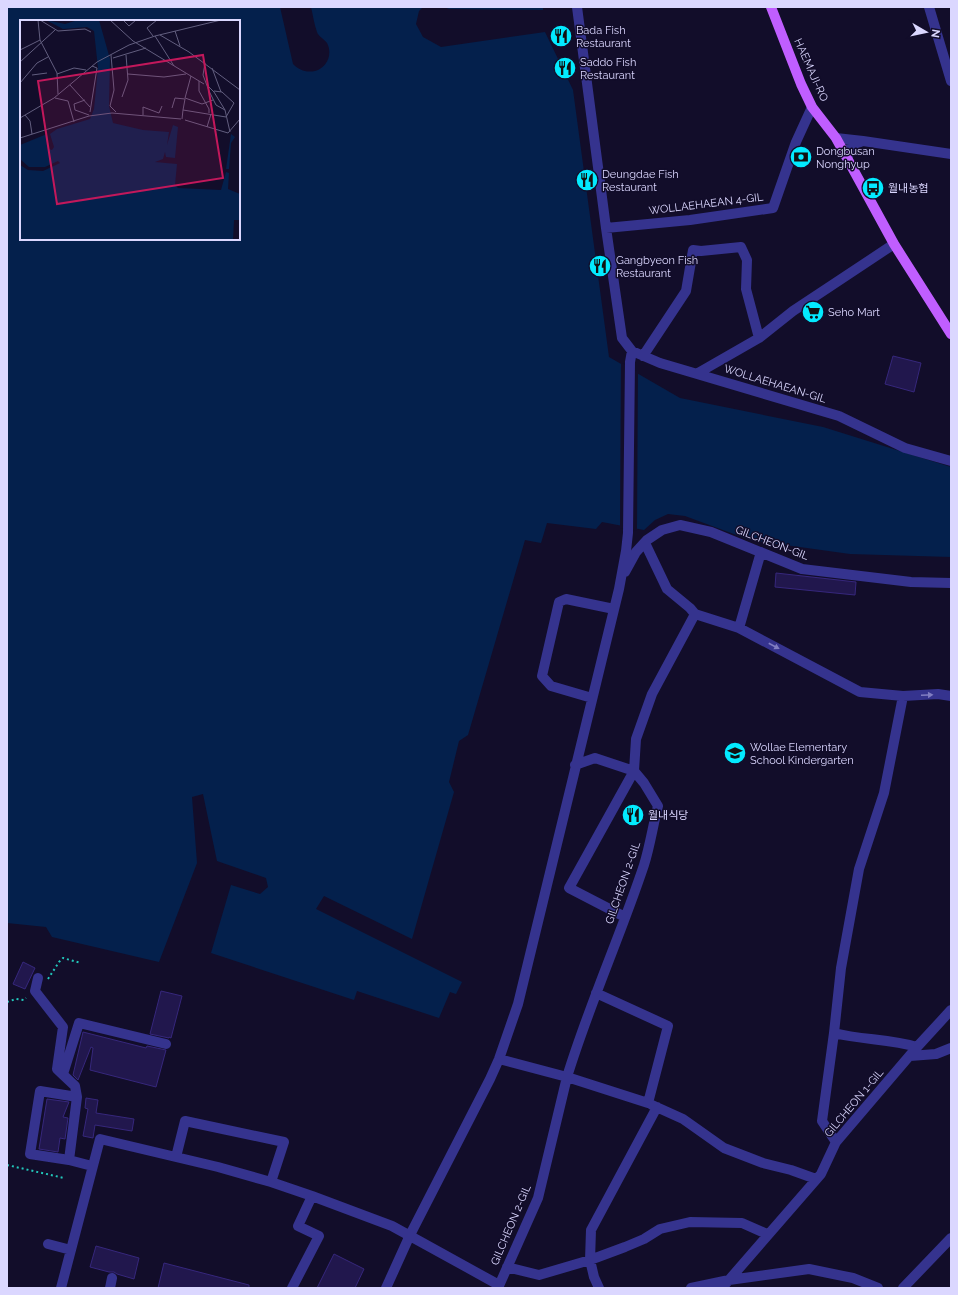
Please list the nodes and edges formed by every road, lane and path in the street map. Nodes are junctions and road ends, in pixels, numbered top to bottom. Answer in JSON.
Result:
{"nodes":[{"id":1,"x":577,"y":7,"type":"edge"},
{"id":2,"x":771,"y":7,"type":"edge"},
{"id":3,"x":929,"y":7,"type":"edge"},
{"id":4,"x":951,"y":81,"type":"edge"},
{"id":5,"x":812,"y":106,"type":"junction"},
{"id":6,"x":836,"y":138,"type":"junction"},
{"id":7,"x":863,"y":141,"type":"junction"},
{"id":8,"x":951,"y":154,"type":"edge"},
{"id":9,"x":846,"y":159,"type":"junction"},
{"id":10,"x":606,"y":228,"type":"junction"},
{"id":11,"x":894,"y":244,"type":"junction"},
{"id":12,"x":951,"y":334,"type":"edge"},
{"id":13,"x":759,"y":338,"type":"junction"},
{"id":14,"x":632,"y":351,"type":"junction"},
{"id":15,"x":643,"y":356,"type":"junction"},
{"id":16,"x":698,"y":373,"type":"junction"},
{"id":17,"x":951,"y":461,"type":"edge"},
{"id":18,"x":645,"y":543,"type":"junction"},
{"id":19,"x":761,"y":552,"type":"junction"},
{"id":20,"x":951,"y":583,"type":"edge"},
{"id":21,"x":619,"y":589,"type":"junction"},
{"id":22,"x":614,"y":609,"type":"junction"},
{"id":23,"x":695,"y":614,"type":"junction"},
{"id":24,"x":740,"y":628,"type":"junction"},
{"id":25,"x":903,"y":696,"type":"junction"},
{"id":26,"x":951,"y":696,"type":"edge"},
{"id":27,"x":592,"y":698,"type":"junction"},
{"id":28,"x":575,"y":766,"type":"junction"},
{"id":29,"x":634,"y":771,"type":"junction"},
{"id":30,"x":625,"y":916,"type":"junction"},
{"id":31,"x":38,"y":978,"type":"dead end"},
{"id":32,"x":596,"y":993,"type":"junction"},
{"id":33,"x":951,"y":1010,"type":"edge"},
{"id":34,"x":834,"y":1033,"type":"junction"},
{"id":35,"x":166,"y":1044,"type":"dead end"},
{"id":36,"x":917,"y":1047,"type":"junction"},
{"id":37,"x":951,"y":1048,"type":"edge"},
{"id":38,"x":910,"y":1056,"type":"junction"},
{"id":39,"x":499,"y":1059,"type":"junction"},
{"id":40,"x":63,"y":1074,"type":"junction"},
{"id":41,"x":567,"y":1077,"type":"junction"},
{"id":42,"x":77,"y":1097,"type":"junction"},
{"id":43,"x":648,"y":1103,"type":"junction"},
{"id":44,"x":657,"y":1107,"type":"junction"},
{"id":45,"x":836,"y":1142,"type":"junction"},
{"id":46,"x":176,"y":1157,"type":"junction"},
{"id":47,"x":69,"y":1160,"type":"junction"},
{"id":48,"x":7,"y":1165,"type":"edge"},
{"id":49,"x":92,"y":1166,"type":"junction"},
{"id":50,"x":64,"y":1178,"type":"dead end"},
{"id":51,"x":816,"y":1179,"type":"junction"},
{"id":52,"x":271,"y":1182,"type":"junction"},
{"id":53,"x":312,"y":1196,"type":"junction"},
{"id":54,"x":767,"y":1234,"type":"junction"},
{"id":55,"x":410,"y":1235,"type":"junction"},
{"id":56,"x":951,"y":1238,"type":"edge"},
{"id":57,"x":48,"y":1244,"type":"dead end"},
{"id":58,"x":71,"y":1250,"type":"junction"},
{"id":59,"x":590,"y":1260,"type":"junction"},
{"id":60,"x":508,"y":1266,"type":"junction"},
{"id":61,"x":112,"y":1278,"type":"dead end"},
{"id":62,"x":729,"y":1280,"type":"junction"},
{"id":63,"x":498,"y":1286,"type":"edge"},
{"id":64,"x":60,"y":1288,"type":"edge"},
{"id":65,"x":110,"y":1288,"type":"edge"},
{"id":66,"x":292,"y":1288,"type":"edge"},
{"id":67,"x":386,"y":1288,"type":"edge"},
{"id":68,"x":600,"y":1288,"type":"edge"},
{"id":69,"x":691,"y":1288,"type":"edge"},
{"id":70,"x":722,"y":1288,"type":"edge"},
{"id":71,"x":878,"y":1288,"type":"edge"},
{"id":72,"x":903,"y":1288,"type":"edge"}],
"edges":[{"from":1,"to":10,"type":"street"},
{"from":2,"to":5,"type":"main road","name":"HAEMAJI-RO"},
{"from":3,"to":4,"type":"street"},
{"from":5,"to":6,"type":"main road","name":"HAEMAJI-RO"},
{"from":5,"to":10,"type":"street","name":"WOLLAEHAEAN 4-GIL"},
{"from":6,"to":7,"type":"street"},
{"from":6,"to":9,"type":"main road","name":"HAEMAJI-RO"},
{"from":7,"to":8,"type":"street"},
{"from":7,"to":9,"type":"street"},
{"from":9,"to":11,"type":"main road","name":"HAEMAJI-RO"},
{"from":10,"to":14,"type":"street"},
{"from":11,"to":12,"type":"main road","name":"HAEMAJI-RO"},
{"from":11,"to":13,"type":"street","name":"WOLLAEHAEAN-GIL"},
{"from":13,"to":15,"type":"street"},
{"from":13,"to":16,"type":"street","name":"WOLLAEHAEAN-GIL"},
{"from":14,"to":15,"type":"street"},
{"from":14,"to":21,"type":"street"},
{"from":15,"to":16,"type":"street"},
{"from":16,"to":17,"type":"street","name":"WOLLAEHAEAN-GIL"},
{"from":18,"to":19,"type":"street","name":"GILCHEON-GIL"},
{"from":18,"to":21,"type":"street","name":"GILCHEON-GIL"},
{"from":18,"to":23,"type":"street"},
{"from":19,"to":20,"type":"street","name":"GILCHEON-GIL"},
{"from":19,"to":24,"type":"street"},
{"from":21,"to":22,"type":"street"},
{"from":22,"to":27,"type":"street"},
{"from":22,"to":27,"type":"street"},
{"from":23,"to":24,"type":"street"},
{"from":23,"to":29,"type":"street"},
{"from":24,"to":25,"type":"street","one_way":true},
{"from":25,"to":26,"type":"street","one_way":true},
{"from":25,"to":34,"type":"street"},
{"from":27,"to":28,"type":"street"},
{"from":28,"to":29,"type":"street"},
{"from":28,"to":39,"type":"street"},
{"from":29,"to":30,"type":"street","name":"GILCHEON 2-GIL"},
{"from":29,"to":30,"type":"street"},
{"from":30,"to":32,"type":"street","name":"GILCHEON 2-GIL"},
{"from":31,"to":40,"type":"street"},
{"from":32,"to":41,"type":"street","name":"GILCHEON 2-GIL"},
{"from":32,"to":43,"type":"street"},
{"from":33,"to":36,"type":"street","name":"GILCHEON 1-GIL"},
{"from":34,"to":36,"type":"street"},
{"from":34,"to":45,"type":"street"},
{"from":35,"to":40,"type":"street"},
{"from":36,"to":38,"type":"street","name":"GILCHEON 1-GIL"},
{"from":37,"to":38,"type":"street"},
{"from":38,"to":45,"type":"street","name":"GILCHEON 1-GIL"},
{"from":39,"to":41,"type":"street"},
{"from":39,"to":55,"type":"street"},
{"from":40,"to":42,"type":"street"},
{"from":41,"to":43,"type":"street"},
{"from":41,"to":60,"type":"street","name":"GILCHEON 2-GIL"},
{"from":42,"to":47,"type":"street"},
{"from":42,"to":47,"type":"street"},
{"from":43,"to":44,"type":"street"},
{"from":44,"to":51,"type":"street"},
{"from":44,"to":59,"type":"street"},
{"from":45,"to":51,"type":"street","name":"GILCHEON 1-GIL"},
{"from":46,"to":49,"type":"street"},
{"from":46,"to":52,"type":"street"},
{"from":46,"to":52,"type":"street"},
{"from":47,"to":49,"type":"street"},
{"from":48,"to":50,"type":"path"},
{"from":49,"to":58,"type":"street"},
{"from":51,"to":54,"type":"street","name":"GILCHEON 1-GIL"},
{"from":52,"to":53,"type":"street"},
{"from":53,"to":55,"type":"street"},
{"from":53,"to":66,"type":"street"},
{"from":54,"to":59,"type":"street"},
{"from":54,"to":62,"type":"street","name":"GILCHEON 1-GIL"},
{"from":55,"to":63,"type":"street"},
{"from":55,"to":67,"type":"street"},
{"from":56,"to":72,"type":"street"},
{"from":57,"to":58,"type":"street"},
{"from":58,"to":64,"type":"street"},
{"from":59,"to":60,"type":"street"},
{"from":59,"to":68,"type":"street"},
{"from":60,"to":63,"type":"street","name":"GILCHEON 2-GIL"},
{"from":61,"to":65,"type":"street"},
{"from":62,"to":69,"type":"street"},
{"from":62,"to":70,"type":"street","name":"GILCHEON 1-GIL"},
{"from":62,"to":71,"type":"street"}]}
